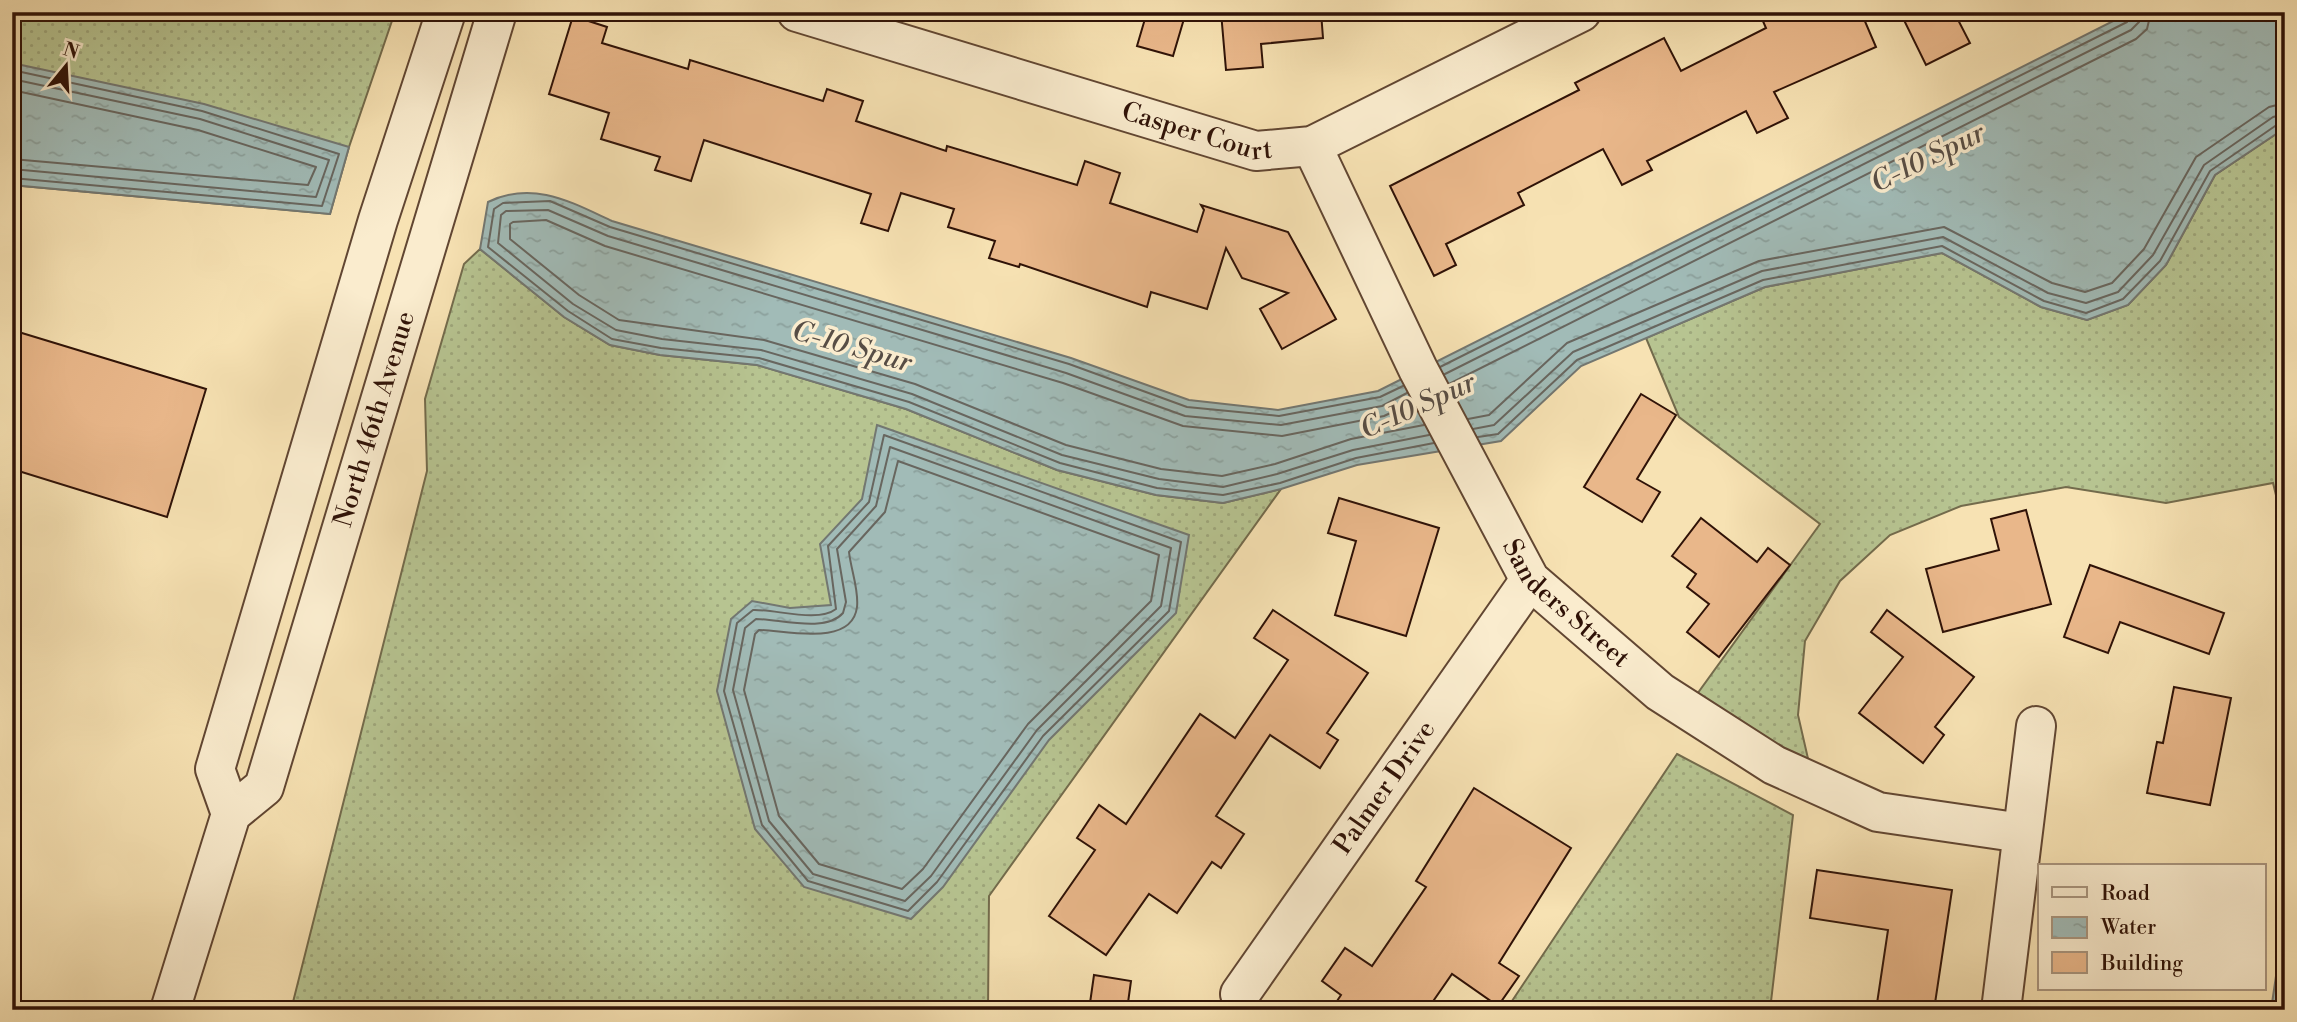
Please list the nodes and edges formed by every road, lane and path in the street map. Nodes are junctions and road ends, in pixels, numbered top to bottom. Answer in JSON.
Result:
{"nodes":[{"id":1,"x":446,"y":12,"type":"edge"},
{"id":2,"x":497,"y":12,"type":"edge"},
{"id":3,"x":797,"y":12,"type":"edge"},
{"id":4,"x":1581,"y":12,"type":"edge"},
{"id":5,"x":850,"y":20,"type":"edge"},
{"id":6,"x":1312,"y":146,"type":"junction"},
{"id":7,"x":1530,"y":580,"type":"junction"},
{"id":8,"x":2036,"y":726,"type":"dead end"},
{"id":9,"x":231,"y":814,"type":"junction"},
{"id":10,"x":2022,"y":833,"type":"junction"},
{"id":11,"x":1240,"y":994,"type":"dead end"},
{"id":12,"x":170,"y":1010,"type":"edge"},
{"id":13,"x":2001,"y":1010,"type":"edge"}],
"edges":[{"from":1,"to":9,"type":"street","name":"North 46th Avenue"},
{"from":2,"to":9,"type":"street","name":"North 46th Avenue"},
{"from":3,"to":5,"type":"street","name":"Casper Court"},
{"from":4,"to":6,"type":"street","name":"Casper Court"},
{"from":5,"to":6,"type":"street","name":"Casper Court"},
{"from":6,"to":7,"type":"street","name":"Sanders Street"},
{"from":7,"to":10,"type":"street","name":"Sanders Street"},
{"from":7,"to":11,"type":"street","name":"Palmer Drive"},
{"from":8,"to":10,"type":"street"},
{"from":9,"to":12,"type":"street"},
{"from":10,"to":13,"type":"street"}]}
